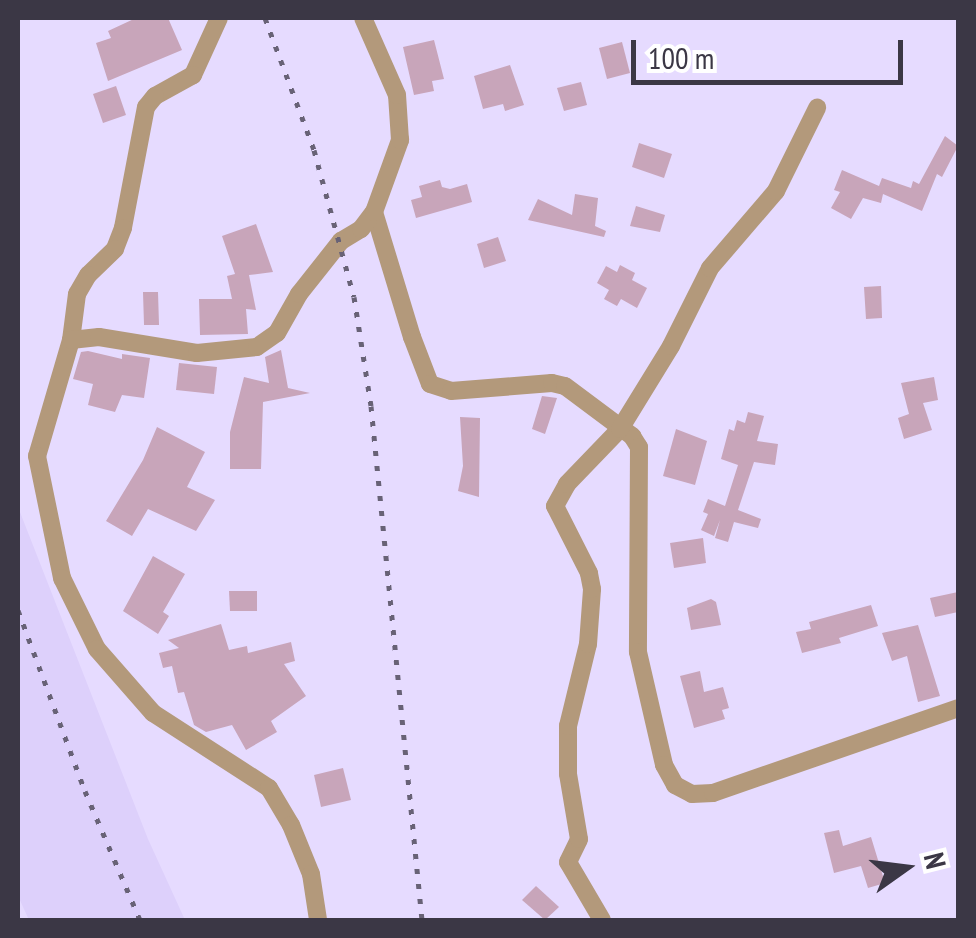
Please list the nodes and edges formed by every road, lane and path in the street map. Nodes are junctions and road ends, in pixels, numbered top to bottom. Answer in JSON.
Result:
{"nodes":[{"id":1,"x":219,"y":18,"type":"edge"},
{"id":2,"x":363,"y":18,"type":"edge"},
{"id":3,"x":817,"y":108,"type":"dead end"},
{"id":4,"x":374,"y":212,"type":"junction"},
{"id":5,"x":71,"y":340,"type":"junction"},
{"id":6,"x":620,"y":429,"type":"junction"},
{"id":7,"x":958,"y":708,"type":"edge"},
{"id":8,"x":318,"y":920,"type":"edge"},
{"id":9,"x":602,"y":920,"type":"edge"}],
"edges":[{"from":1,"to":5,"type":"street"},
{"from":2,"to":4,"type":"street"},
{"from":3,"to":6,"type":"street"},
{"from":4,"to":5,"type":"street"},
{"from":4,"to":6,"type":"street"},
{"from":5,"to":8,"type":"street"},
{"from":6,"to":7,"type":"street"},
{"from":6,"to":9,"type":"street"}]}
